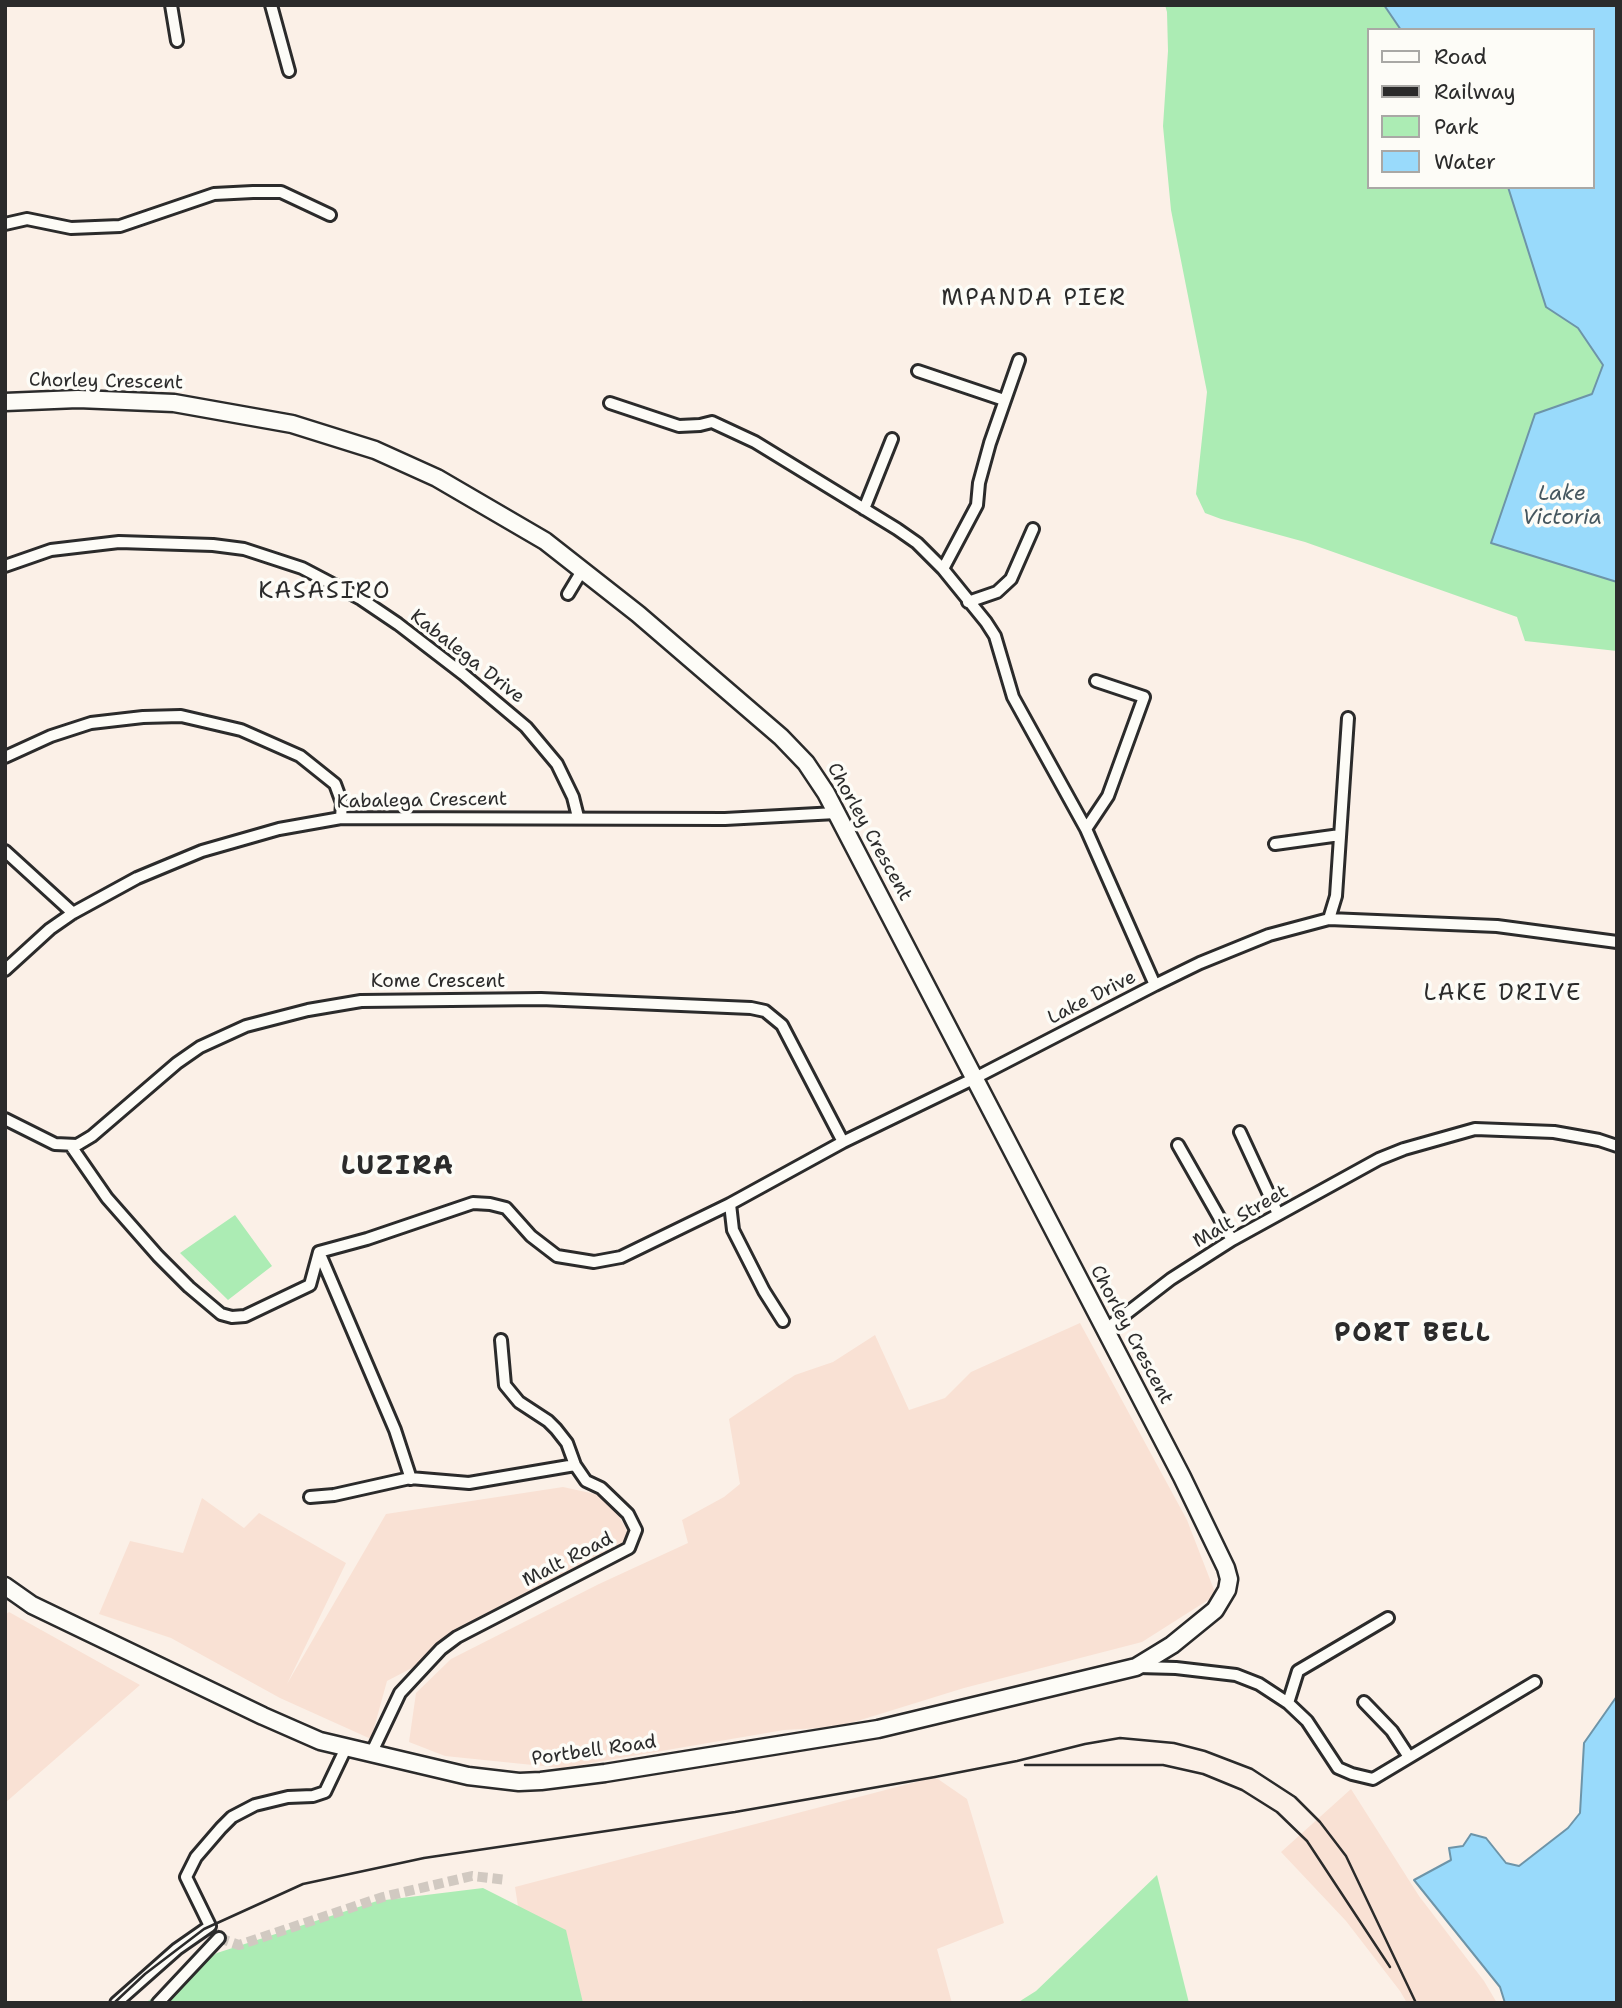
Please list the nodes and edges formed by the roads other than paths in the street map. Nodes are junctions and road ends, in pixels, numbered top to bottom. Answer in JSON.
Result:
{"nodes":[{"id":1,"x":171,"y":5,"type":"edge"},
{"id":2,"x":271,"y":5,"type":"edge"},
{"id":3,"x":177,"y":41,"type":"dead end"},
{"id":4,"x":289,"y":71,"type":"dead end"},
{"id":5,"x":330,"y":215,"type":"dead end"},
{"id":6,"x":5,"y":224,"type":"edge"},
{"id":7,"x":1019,"y":360,"type":"dead end"},
{"id":8,"x":918,"y":371,"type":"dead end"},
{"id":9,"x":1004,"y":400,"type":"junction"},
{"id":10,"x":5,"y":402,"type":"edge"},
{"id":11,"x":610,"y":403,"type":"dead end"},
{"id":12,"x":892,"y":439,"type":"dead end"},
{"id":13,"x":864,"y":509,"type":"junction"},
{"id":14,"x":1033,"y":529,"type":"dead end"},
{"id":15,"x":5,"y":566,"type":"edge"},
{"id":16,"x":583,"y":569,"type":"junction"},
{"id":17,"x":943,"y":569,"type":"junction"},
{"id":18,"x":568,"y":594,"type":"dead end"},
{"id":19,"x":968,"y":602,"type":"junction"},
{"id":20,"x":1096,"y":681,"type":"dead end"},
{"id":21,"x":1348,"y":718,"type":"dead end"},
{"id":22,"x":5,"y":758,"type":"edge"},
{"id":23,"x":836,"y":813,"type":"junction"},
{"id":24,"x":578,"y":817,"type":"junction"},
{"id":25,"x":341,"y":818,"type":"junction"},
{"id":26,"x":1086,"y":829,"type":"junction"},
{"id":27,"x":1340,"y":835,"type":"junction"},
{"id":28,"x":1275,"y":844,"type":"dead end"},
{"id":29,"x":5,"y":851,"type":"edge"},
{"id":30,"x":73,"y":913,"type":"junction"},
{"id":31,"x":1329,"y":919,"type":"junction"},
{"id":32,"x":1617,"y":942,"type":"edge"},
{"id":33,"x":5,"y":970,"type":"edge"},
{"id":34,"x":1155,"y":985,"type":"junction"},
{"id":35,"x":975,"y":1078,"type":"junction"},
{"id":36,"x":5,"y":1119,"type":"edge"},
{"id":37,"x":1240,"y":1132,"type":"dead end"},
{"id":38,"x":843,"y":1142,"type":"junction"},
{"id":39,"x":1178,"y":1145,"type":"dead end"},
{"id":40,"x":71,"y":1146,"type":"junction"},
{"id":41,"x":1617,"y":1146,"type":"edge"},
{"id":42,"x":730,"y":1205,"type":"junction"},
{"id":43,"x":1279,"y":1214,"type":"junction"},
{"id":44,"x":1232,"y":1240,"type":"junction"},
{"id":45,"x":319,"y":1252,"type":"junction"},
{"id":46,"x":783,"y":1321,"type":"dead end"},
{"id":47,"x":1105,"y":1330,"type":"junction"},
{"id":48,"x":501,"y":1340,"type":"dead end"},
{"id":49,"x":575,"y":1465,"type":"junction"},
{"id":50,"x":411,"y":1479,"type":"junction"},
{"id":51,"x":310,"y":1497,"type":"dead end"},
{"id":52,"x":5,"y":1587,"type":"edge"},
{"id":53,"x":1388,"y":1618,"type":"dead end"},
{"id":54,"x":1136,"y":1667,"type":"junction"},
{"id":55,"x":1535,"y":1682,"type":"dead end"},
{"id":56,"x":1364,"y":1702,"type":"dead end"},
{"id":57,"x":1288,"y":1703,"type":"junction"},
{"id":58,"x":345,"y":1748,"type":"junction"},
{"id":59,"x":371,"y":1754,"type":"junction"},
{"id":60,"x":1409,"y":1757,"type":"junction"},
{"id":61,"x":219,"y":1938,"type":"dead end"},
{"id":62,"x":116,"y":2003,"type":"edge"},
{"id":63,"x":158,"y":2003,"type":"edge"}],
"edges":[{"from":1,"to":3,"type":"street"},
{"from":2,"to":4,"type":"street"},
{"from":5,"to":6,"type":"street"},
{"from":7,"to":9,"type":"street"},
{"from":8,"to":9,"type":"street"},
{"from":9,"to":17,"type":"street"},
{"from":10,"to":16,"type":"main road","name":"Chorley Crescent"},
{"from":11,"to":13,"type":"street"},
{"from":12,"to":13,"type":"street"},
{"from":13,"to":17,"type":"street"},
{"from":14,"to":19,"type":"street"},
{"from":15,"to":24,"type":"street","name":"Kabalega Drive"},
{"from":16,"to":18,"type":"street"},
{"from":16,"to":23,"type":"main road","name":"Chorley Crescent"},
{"from":17,"to":19,"type":"street"},
{"from":19,"to":26,"type":"street"},
{"from":20,"to":26,"type":"street"},
{"from":21,"to":27,"type":"street"},
{"from":22,"to":25,"type":"street"},
{"from":23,"to":24,"type":"street","name":"Kabalega Crescent"},
{"from":23,"to":35,"type":"main road","name":"Chorley Crescent"},
{"from":24,"to":25,"type":"street","name":"Kabalega Crescent"},
{"from":25,"to":30,"type":"street","name":"Kabalega Crescent"},
{"from":26,"to":34,"type":"street"},
{"from":27,"to":28,"type":"street"},
{"from":27,"to":31,"type":"street"},
{"from":29,"to":30,"type":"street"},
{"from":30,"to":33,"type":"street","name":"Kabalega Crescent"},
{"from":31,"to":32,"type":"street","name":"Lake Drive"},
{"from":31,"to":34,"type":"street","name":"Lake Drive"},
{"from":34,"to":35,"type":"street","name":"Lake Drive"},
{"from":35,"to":38,"type":"street","name":"Lake Drive"},
{"from":35,"to":47,"type":"main road","name":"Chorley Crescent"},
{"from":36,"to":40,"type":"street"},
{"from":37,"to":43,"type":"street"},
{"from":38,"to":40,"type":"street","name":"Kome Crescent"},
{"from":38,"to":42,"type":"street","name":"Lake Drive"},
{"from":39,"to":44,"type":"street"},
{"from":40,"to":45,"type":"street"},
{"from":41,"to":43,"type":"street","name":"Malt Street"},
{"from":42,"to":45,"type":"street","name":"Lake Drive"},
{"from":42,"to":46,"type":"street"},
{"from":43,"to":44,"type":"street","name":"Malt Street"},
{"from":44,"to":47,"type":"street","name":"Malt Street"},
{"from":45,"to":50,"type":"street"},
{"from":47,"to":54,"type":"main road","name":"Chorley Crescent"},
{"from":48,"to":49,"type":"street","name":"Malt Road"},
{"from":49,"to":50,"type":"street"},
{"from":49,"to":59,"type":"street","name":"Malt Road"},
{"from":50,"to":51,"type":"street"},
{"from":52,"to":58,"type":"main road","name":"Portbell Road"},
{"from":53,"to":57,"type":"street"},
{"from":54,"to":57,"type":"street"},
{"from":54,"to":59,"type":"main road","name":"Portbell Road"},
{"from":55,"to":60,"type":"street"},
{"from":56,"to":60,"type":"street"},
{"from":57,"to":60,"type":"street"},
{"from":58,"to":59,"type":"main road","name":"Portbell Road"},
{"from":58,"to":62,"type":"street"},
{"from":61,"to":63,"type":"street"}]}
